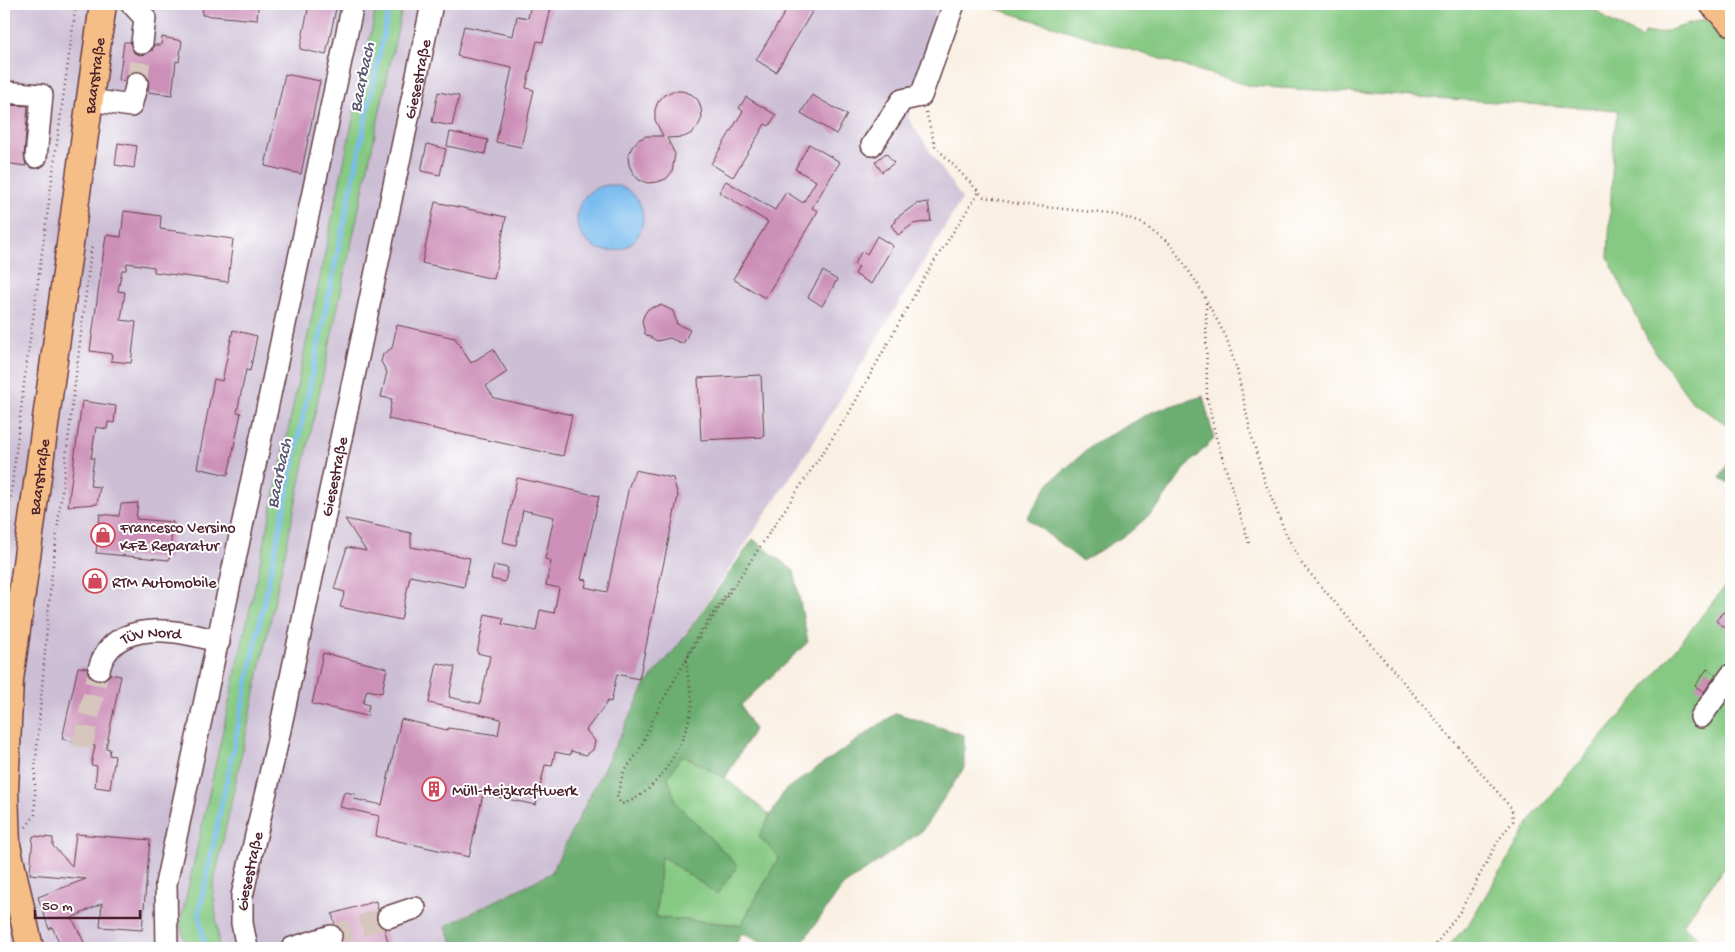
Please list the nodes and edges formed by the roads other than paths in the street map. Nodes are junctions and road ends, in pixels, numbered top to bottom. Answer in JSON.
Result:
{"nodes":[{"id":1,"x":103,"y":4,"type":"edge"},
{"id":2,"x":132,"y":4,"type":"edge"},
{"id":3,"x":353,"y":4,"type":"edge"},
{"id":4,"x":432,"y":4,"type":"edge"},
{"id":5,"x":954,"y":4,"type":"edge"},
{"id":6,"x":1714,"y":4,"type":"edge"},
{"id":7,"x":1731,"y":22,"type":"edge"},
{"id":8,"x":142,"y":44,"type":"tunnel mouth"},
{"id":9,"x":137,"y":83,"type":"tunnel mouth"},
{"id":10,"x":4,"y":92,"type":"edge"},
{"id":11,"x":90,"y":100,"type":"junction"},
{"id":12,"x":872,"y":146,"type":"dead end"},
{"id":13,"x":36,"y":157,"type":"dead end"},
{"id":14,"x":10,"y":629,"type":"edge"},
{"id":15,"x":219,"y":642,"type":"junction"},
{"id":16,"x":99,"y":669,"type":"tunnel mouth"},
{"id":17,"x":1731,"y":674,"type":"edge"},
{"id":18,"x":1701,"y":716,"type":"dead end"},
{"id":19,"x":12,"y":842,"type":"edge"},
{"id":20,"x":415,"y":908,"type":"dead end"},
{"id":21,"x":388,"y":917,"type":"tunnel mouth"},
{"id":22,"x":331,"y":936,"type":"tunnel mouth"},
{"id":23,"x":30,"y":948,"type":"edge"},
{"id":24,"x":167,"y":948,"type":"edge"},
{"id":25,"x":247,"y":948,"type":"edge"},
{"id":26,"x":292,"y":948,"type":"edge"}],
"edges":[{"from":1,"to":11,"type":"main road","name":"Baarstraße"},
{"from":2,"to":8,"type":"street"},
{"from":3,"to":15,"type":"street"},
{"from":4,"to":25,"type":"street","name":"Giesestraße"},
{"from":5,"to":12,"type":"street"},
{"from":6,"to":7,"type":"main road"},
{"from":9,"to":11,"type":"street"},
{"from":10,"to":13,"type":"street"},
{"from":11,"to":14,"type":"main road","name":"Baarstraße"},
{"from":14,"to":19,"type":"main road","name":"Baarstraße"},
{"from":15,"to":16,"type":"street","name":"TÜV Nord"},
{"from":15,"to":24,"type":"street"},
{"from":17,"to":18,"type":"street"},
{"from":19,"to":23,"type":"main road","name":"Baarstraße"},
{"from":20,"to":21,"type":"street"},
{"from":22,"to":26,"type":"street"}]}
